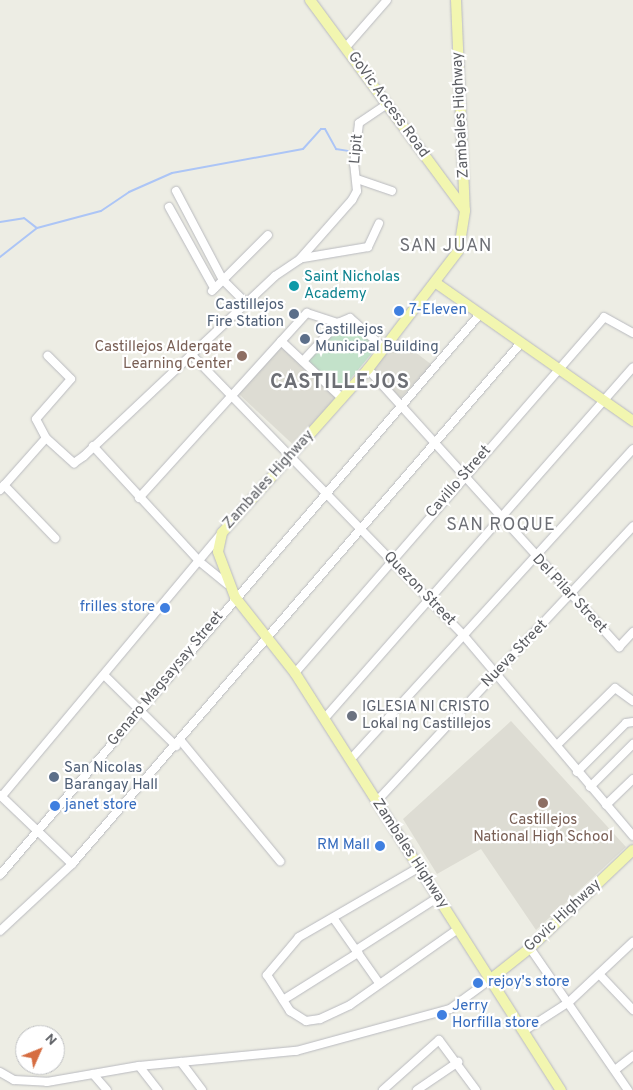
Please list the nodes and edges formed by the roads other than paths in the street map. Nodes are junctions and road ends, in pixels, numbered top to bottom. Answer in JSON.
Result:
{"nodes":[{"id":1,"x":310,"y":0,"type":"edge"},
{"id":2,"x":387,"y":0,"type":"edge"},
{"id":3,"x":454,"y":2,"type":"edge"},
{"id":4,"x":346,"y":47,"type":"junction"},
{"id":5,"x":387,"y":104,"type":"junction"},
{"id":6,"x":357,"y":179,"type":"junction"},
{"id":7,"x":176,"y":191,"type":"dead end"},
{"id":8,"x":392,"y":191,"type":"dead end"},
{"id":9,"x":169,"y":207,"type":"dead end"},
{"id":10,"x":465,"y":211,"type":"junction"},
{"id":11,"x":380,"y":223,"type":"dead end"},
{"id":12,"x":268,"y":234,"type":"dead end"},
{"id":13,"x":300,"y":259,"type":"junction"},
{"id":14,"x":223,"y":280,"type":"junction"},
{"id":15,"x":436,"y":283,"type":"junction"},
{"id":16,"x":246,"y":303,"type":"junction"},
{"id":17,"x":480,"y":314,"type":"junction"},
{"id":18,"x":338,"y":323,"type":"junction"},
{"id":19,"x":633,"y":333,"type":"edge"},
{"id":20,"x":281,"y":341,"type":"junction"},
{"id":21,"x":520,"y":344,"type":"junction"},
{"id":22,"x":384,"y":348,"type":"junction"},
{"id":23,"x":191,"y":354,"type":"junction"},
{"id":24,"x":48,"y":356,"type":"dead end"},
{"id":25,"x":303,"y":360,"type":"junction"},
{"id":26,"x":633,"y":367,"type":"edge"},
{"id":27,"x":368,"y":369,"type":"junction"},
{"id":28,"x":558,"y":371,"type":"junction"},
{"id":29,"x":230,"y":395,"type":"junction"},
{"id":30,"x":342,"y":398,"type":"junction"},
{"id":31,"x":605,"y":402,"type":"junction"},
{"id":32,"x":400,"y":405,"type":"junction"},
{"id":33,"x":633,"y":421,"type":"edge"},
{"id":34,"x":46,"y":438,"type":"junction"},
{"id":35,"x":433,"y":441,"type":"junction"},
{"id":36,"x":93,"y":446,"type":"junction"},
{"id":37,"x":633,"y":449,"type":"edge"},
{"id":38,"x":289,"y":456,"type":"junction"},
{"id":39,"x":464,"y":476,"type":"junction"},
{"id":40,"x":2,"y":488,"type":"edge"},
{"id":41,"x":324,"y":491,"type":"junction"},
{"id":42,"x":139,"y":498,"type":"junction"},
{"id":43,"x":500,"y":518,"type":"junction"},
{"id":44,"x":633,"y":526,"type":"edge"},
{"id":45,"x":360,"y":528,"type":"junction"},
{"id":46,"x":222,"y":533,"type":"junction"},
{"id":47,"x":55,"y":538,"type":"dead end"},
{"id":48,"x":534,"y":557,"type":"junction"},
{"id":49,"x":391,"y":560,"type":"junction"},
{"id":50,"x":200,"y":562,"type":"junction"},
{"id":51,"x":227,"y":584,"type":"junction"},
{"id":52,"x":571,"y":596,"type":"junction"},
{"id":53,"x":235,"y":597,"type":"junction"},
{"id":54,"x":429,"y":600,"type":"junction"},
{"id":55,"x":633,"y":632,"type":"edge"},
{"id":56,"x":464,"y":636,"type":"junction"},
{"id":57,"x":269,"y":639,"type":"junction"},
{"id":58,"x":295,"y":673,"type":"junction"},
{"id":59,"x":497,"y":673,"type":"junction"},
{"id":60,"x":105,"y":676,"type":"junction"},
{"id":61,"x":633,"y":700,"type":"edge"},
{"id":62,"x":142,"y":712,"type":"junction"},
{"id":63,"x":324,"y":719,"type":"junction"},
{"id":64,"x":633,"y":722,"type":"edge"},
{"id":65,"x":178,"y":743,"type":"junction"},
{"id":66,"x":558,"y":744,"type":"junction"},
{"id":67,"x":633,"y":744,"type":"edge"},
{"id":68,"x":350,"y":760,"type":"junction"},
{"id":69,"x":577,"y":772,"type":"junction"},
{"id":70,"x":633,"y":779,"type":"edge"},
{"id":71,"x":590,"y":787,"type":"junction"},
{"id":72,"x":1,"y":796,"type":"edge"},
{"id":73,"x":376,"y":802,"type":"junction"},
{"id":74,"x":606,"y":805,"type":"junction"},
{"id":75,"x":36,"y":828,"type":"junction"},
{"id":76,"x":633,"y":836,"type":"edge"},
{"id":77,"x":633,"y":850,"type":"edge"},
{"id":78,"x":280,"y":861,"type":"dead end"},
{"id":79,"x":72,"y":864,"type":"junction"},
{"id":80,"x":418,"y":868,"type":"junction"},
{"id":81,"x":0,"y":875,"type":"edge"},
{"id":82,"x":437,"y":898,"type":"junction"},
{"id":83,"x":334,"y":919,"type":"junction"},
{"id":84,"x":458,"y":930,"type":"junction"},
{"id":85,"x":0,"y":931,"type":"edge"},
{"id":86,"x":632,"y":945,"type":"edge"},
{"id":87,"x":530,"y":948,"type":"junction"},
{"id":88,"x":357,"y":951,"type":"junction"},
{"id":89,"x":599,"y":974,"type":"junction"},
{"id":90,"x":491,"y":979,"type":"junction"},
{"id":91,"x":379,"y":983,"type":"junction"},
{"id":92,"x":283,"y":1000,"type":"junction"},
{"id":93,"x":569,"y":1002,"type":"junction"},
{"id":94,"x":633,"y":1010,"type":"edge"},
{"id":95,"x":524,"y":1031,"type":"junction"},
{"id":96,"x":633,"y":1056,"type":"edge"},
{"id":97,"x":182,"y":1062,"type":"junction"},
{"id":98,"x":458,"y":1062,"type":"junction"},
{"id":99,"x":139,"y":1066,"type":"junction"},
{"id":100,"x":615,"y":1070,"type":"junction"},
{"id":101,"x":0,"y":1072,"type":"edge"},
{"id":102,"x":93,"y":1074,"type":"junction"},
{"id":103,"x":107,"y":1090,"type":"edge"},
{"id":104,"x":158,"y":1090,"type":"edge"},
{"id":105,"x":202,"y":1090,"type":"edge"},
{"id":106,"x":383,"y":1090,"type":"edge"},
{"id":107,"x":418,"y":1090,"type":"edge"},
{"id":108,"x":476,"y":1090,"type":"edge"},
{"id":109,"x":561,"y":1090,"type":"edge"},
{"id":110,"x":628,"y":1090,"type":"edge"}],
"edges":[{"from":1,"to":4,"type":"main road","name":"GoVic Access Road"},
{"from":2,"to":4,"type":"street"},
{"from":3,"to":10,"type":"main road","name":"Zambales Highway"},
{"from":4,"to":5,"type":"main road","name":"GoVic Access Road"},
{"from":5,"to":6,"type":"street","name":"Lipit"},
{"from":5,"to":10,"type":"main road","name":"GoVic Access Road"},
{"from":6,"to":8,"type":"street"},
{"from":6,"to":13,"type":"street"},
{"from":7,"to":14,"type":"street"},
{"from":9,"to":14,"type":"street"},
{"from":10,"to":15,"type":"main road","name":"Zambales Highway"},
{"from":11,"to":13,"type":"street"},
{"from":12,"to":14,"type":"street"},
{"from":13,"to":16,"type":"street"},
{"from":14,"to":16,"type":"street"},
{"from":15,"to":17,"type":"main road"},
{"from":15,"to":22,"type":"main road","name":"Zambales Highway"},
{"from":16,"to":23,"type":"street"},
{"from":17,"to":21,"type":"main road"},
{"from":17,"to":32,"type":"street","name":"Genaro Magsaysay Street"},
{"from":18,"to":20,"type":"street"},
{"from":18,"to":22,"type":"street"},
{"from":18,"to":25,"type":"street"},
{"from":19,"to":28,"type":"street","name":"Cavillo Street"},
{"from":20,"to":25,"type":"street"},
{"from":20,"to":29,"type":"street"},
{"from":21,"to":28,"type":"main road"},
{"from":21,"to":35,"type":"street"},
{"from":22,"to":27,"type":"main road","name":"Zambales Highway"},
{"from":23,"to":29,"type":"street","name":"Quezon Street"},
{"from":23,"to":36,"type":"street"},
{"from":24,"to":34,"type":"street"},
{"from":25,"to":30,"type":"street"},
{"from":26,"to":31,"type":"street"},
{"from":27,"to":30,"type":"main road","name":"Zambales Highway"},
{"from":27,"to":32,"type":"street","name":"Del Pilar Street"},
{"from":28,"to":31,"type":"main road"},
{"from":28,"to":39,"type":"street","name":"Cavillo Street"},
{"from":29,"to":38,"type":"street","name":"Quezon Street"},
{"from":29,"to":42,"type":"street"},
{"from":30,"to":38,"type":"main road","name":"Zambales Highway"},
{"from":31,"to":33,"type":"main road"},
{"from":31,"to":43,"type":"street"},
{"from":32,"to":35,"type":"street","name":"Del Pilar Street"},
{"from":32,"to":41,"type":"street","name":"Genaro Magsaysay Street"},
{"from":34,"to":36,"type":"street"},
{"from":34,"to":40,"type":"street"},
{"from":35,"to":39,"type":"street","name":"Del Pilar Street"},
{"from":35,"to":45,"type":"street"},
{"from":36,"to":42,"type":"street"},
{"from":37,"to":48,"type":"street"},
{"from":38,"to":41,"type":"street","name":"Quezon Street"},
{"from":38,"to":46,"type":"main road","name":"Zambales Highway"},
{"from":39,"to":43,"type":"street","name":"Del Pilar Street"},
{"from":39,"to":49,"type":"street","name":"Cavillo Street"},
{"from":40,"to":47,"type":"street"},
{"from":41,"to":45,"type":"street","name":"Quezon Street"},
{"from":41,"to":53,"type":"street","name":"Genaro Magsaysay Street"},
{"from":42,"to":50,"type":"street"},
{"from":43,"to":48,"type":"street","name":"Del Pilar Street"},
{"from":43,"to":54,"type":"street"},
{"from":44,"to":52,"type":"street","name":"Nueva Street"},
{"from":45,"to":49,"type":"street","name":"Quezon Street"},
{"from":45,"to":57,"type":"street"},
{"from":46,"to":50,"type":"street"},
{"from":46,"to":51,"type":"main road","name":"Zambales Highway"},
{"from":48,"to":52,"type":"street","name":"Del Pilar Street"},
{"from":48,"to":56,"type":"street"},
{"from":49,"to":54,"type":"street","name":"Quezon Street"},
{"from":49,"to":58,"type":"street","name":"Cavillo Street"},
{"from":50,"to":51,"type":"street"},
{"from":50,"to":60,"type":"street"},
{"from":51,"to":53,"type":"main road","name":"Zambales Highway"},
{"from":52,"to":55,"type":"street","name":"Del Pilar Street"},
{"from":52,"to":59,"type":"street","name":"Nueva Street"},
{"from":53,"to":57,"type":"main road","name":"Zambales Highway"},
{"from":53,"to":62,"type":"street","name":"Genaro Magsaysay Street"},
{"from":54,"to":56,"type":"street","name":"Quezon Street"},
{"from":54,"to":63,"type":"street"},
{"from":56,"to":59,"type":"street","name":"Quezon Street"},
{"from":56,"to":68,"type":"street"},
{"from":57,"to":58,"type":"main road","name":"Zambales Highway"},
{"from":57,"to":65,"type":"street"},
{"from":58,"to":63,"type":"main road","name":"Zambales Highway"},
{"from":59,"to":66,"type":"street","name":"Quezon Street"},
{"from":59,"to":73,"type":"street","name":"Nueva Street"},
{"from":60,"to":62,"type":"street"},
{"from":60,"to":72,"type":"street"},
{"from":61,"to":66,"type":"street"},
{"from":62,"to":65,"type":"street"},
{"from":62,"to":75,"type":"street","name":"Genaro Magsaysay Street"},
{"from":63,"to":68,"type":"main road","name":"Zambales Highway"},
{"from":64,"to":69,"type":"street"},
{"from":65,"to":78,"type":"street"},
{"from":65,"to":79,"type":"street"},
{"from":66,"to":69,"type":"street","name":"Quezon Street"},
{"from":67,"to":71,"type":"street"},
{"from":68,"to":73,"type":"main road","name":"Zambales Highway"},
{"from":69,"to":71,"type":"street","name":"Quezon Street"},
{"from":70,"to":74,"type":"street"},
{"from":71,"to":74,"type":"street","name":"Quezon Street"},
{"from":72,"to":75,"type":"street"},
{"from":73,"to":80,"type":"main road","name":"Zambales Highway"},
{"from":74,"to":76,"type":"street","name":"Quezon Street"},
{"from":75,"to":79,"type":"street"},
{"from":75,"to":81,"type":"street","name":"Genaro Magsaysay Street"},
{"from":77,"to":87,"type":"main road","name":"Govic Highway"},
{"from":79,"to":85,"type":"street"},
{"from":80,"to":82,"type":"main road","name":"Zambales Highway"},
{"from":80,"to":83,"type":"street"},
{"from":82,"to":84,"type":"main road","name":"Zambales Highway"},
{"from":82,"to":88,"type":"street"},
{"from":83,"to":88,"type":"street"},
{"from":83,"to":92,"type":"street"},
{"from":84,"to":90,"type":"main road","name":"Zambales Highway"},
{"from":84,"to":91,"type":"street"},
{"from":86,"to":89,"type":"street"},
{"from":87,"to":90,"type":"main road","name":"Govic Highway"},
{"from":87,"to":93,"type":"street"},
{"from":88,"to":91,"type":"street"},
{"from":88,"to":92,"type":"street"},
{"from":89,"to":93,"type":"street"},
{"from":89,"to":94,"type":"street"},
{"from":90,"to":95,"type":"main road","name":"Zambales Highway"},
{"from":90,"to":97,"type":"street"},
{"from":91,"to":92,"type":"street"},
{"from":93,"to":95,"type":"street"},
{"from":93,"to":100,"type":"street"},
{"from":95,"to":109,"type":"main road","name":"Zambales Highway"},
{"from":96,"to":100,"type":"street"},
{"from":97,"to":99,"type":"street"},
{"from":97,"to":105,"type":"street"},
{"from":98,"to":106,"type":"street"},
{"from":98,"to":107,"type":"street"},
{"from":98,"to":108,"type":"street"},
{"from":99,"to":102,"type":"street"},
{"from":99,"to":104,"type":"street"},
{"from":100,"to":110,"type":"street"},
{"from":101,"to":102,"type":"street"},
{"from":102,"to":103,"type":"street"}]}
